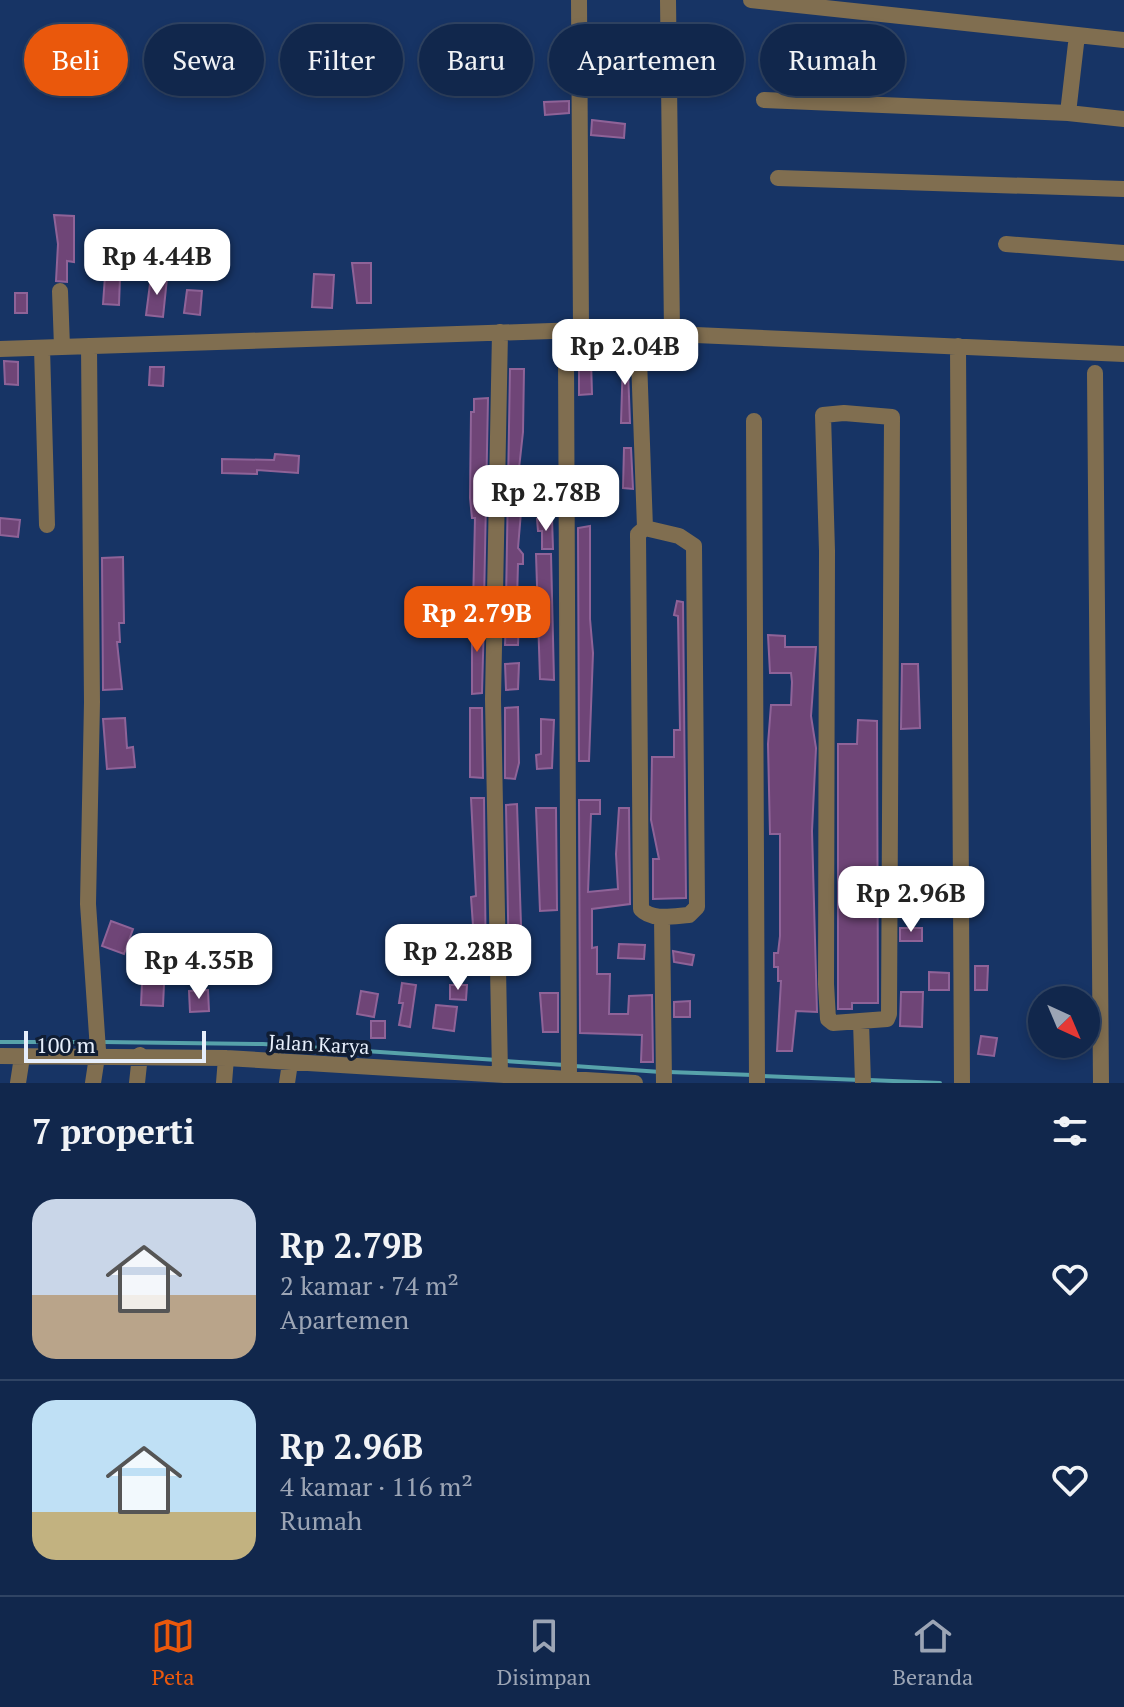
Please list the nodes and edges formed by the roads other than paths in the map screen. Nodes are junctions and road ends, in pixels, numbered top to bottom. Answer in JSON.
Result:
{"nodes":[{"id":1,"x":579,"y":0,"type":"edge"},
{"id":2,"x":668,"y":0,"type":"edge"},
{"id":3,"x":751,"y":0,"type":"edge"},
{"id":4,"x":1077,"y":35,"type":"junction"},
{"id":5,"x":1124,"y":40,"type":"edge"},
{"id":6,"x":764,"y":100,"type":"dead end"},
{"id":7,"x":1068,"y":113,"type":"junction"},
{"id":8,"x":1124,"y":119,"type":"edge"},
{"id":9,"x":778,"y":178,"type":"dead end"},
{"id":10,"x":1124,"y":189,"type":"edge"},
{"id":11,"x":1006,"y":244,"type":"dead end"},
{"id":12,"x":1124,"y":253,"type":"edge"},
{"id":13,"x":60,"y":291,"type":"dead end"},
{"id":14,"x":578,"y":330,"type":"junction"},
{"id":15,"x":638,"y":331,"type":"junction"},
{"id":16,"x":500,"y":332,"type":"junction"},
{"id":17,"x":672,"y":332,"type":"junction"},
{"id":18,"x":89,"y":346,"type":"junction"},
{"id":19,"x":958,"y":346,"type":"junction"},
{"id":20,"x":62,"y":347,"type":"junction"},
{"id":21,"x":42,"y":348,"type":"junction"},
{"id":22,"x":0,"y":349,"type":"edge"},
{"id":23,"x":1124,"y":354,"type":"edge"},
{"id":24,"x":1095,"y":373,"type":"dead end"},
{"id":25,"x":754,"y":421,"type":"dead end"},
{"id":26,"x":47,"y":525,"type":"dead end"},
{"id":27,"x":645,"y":528,"type":"junction"},
{"id":28,"x":662,"y":917,"type":"junction"},
{"id":29,"x":861,"y":1022,"type":"junction"},
{"id":30,"x":97,"y":1053,"type":"junction"},
{"id":31,"x":140,"y":1055,"type":"junction"},
{"id":32,"x":0,"y":1056,"type":"edge"},
{"id":33,"x":22,"y":1057,"type":"junction"},
{"id":34,"x":226,"y":1058,"type":"junction"},
{"id":35,"x":290,"y":1063,"type":"junction"},
{"id":36,"x":499,"y":1063,"type":"junction"},
{"id":37,"x":564,"y":1074,"type":"edge"},
{"id":38,"x":664,"y":1076,"type":"edge"},
{"id":39,"x":424,"y":1077,"type":"edge"},
{"id":40,"x":962,"y":1080,"type":"edge"},
{"id":41,"x":18,"y":1083,"type":"edge"},
{"id":42,"x":93,"y":1083,"type":"edge"},
{"id":43,"x":137,"y":1083,"type":"edge"},
{"id":44,"x":224,"y":1083,"type":"edge"},
{"id":45,"x":287,"y":1083,"type":"edge"},
{"id":46,"x":635,"y":1083,"type":"edge"},
{"id":47,"x":757,"y":1083,"type":"edge"},
{"id":48,"x":863,"y":1083,"type":"edge"},
{"id":49,"x":1101,"y":1083,"type":"edge"}],
"edges":[{"from":1,"to":14,"type":"street"},
{"from":2,"to":17,"type":"street"},
{"from":3,"to":4,"type":"street"},
{"from":4,"to":5,"type":"street"},
{"from":4,"to":7,"type":"street"},
{"from":6,"to":7,"type":"street"},
{"from":7,"to":8,"type":"street"},
{"from":9,"to":10,"type":"street"},
{"from":11,"to":12,"type":"street"},
{"from":13,"to":20,"type":"street"},
{"from":14,"to":15,"type":"street"},
{"from":14,"to":16,"type":"street"},
{"from":14,"to":37,"type":"street"},
{"from":15,"to":17,"type":"street"},
{"from":15,"to":27,"type":"street"},
{"from":16,"to":18,"type":"street"},
{"from":16,"to":36,"type":"street"},
{"from":17,"to":19,"type":"street"},
{"from":18,"to":20,"type":"street"},
{"from":18,"to":30,"type":"street"},
{"from":19,"to":23,"type":"street"},
{"from":19,"to":40,"type":"street"},
{"from":20,"to":21,"type":"street"},
{"from":21,"to":22,"type":"street"},
{"from":21,"to":26,"type":"street"},
{"from":24,"to":49,"type":"street"},
{"from":25,"to":47,"type":"street"},
{"from":27,"to":28,"type":"street"},
{"from":27,"to":28,"type":"street"},
{"from":28,"to":38,"type":"street"},
{"from":29,"to":29,"type":"street"},
{"from":29,"to":48,"type":"street"},
{"from":30,"to":31,"type":"street","name":"Jalan Karya"},
{"from":30,"to":33,"type":"street","name":"Jalan Karya"},
{"from":30,"to":42,"type":"street"},
{"from":31,"to":34,"type":"street","name":"Jalan Karya"},
{"from":31,"to":43,"type":"street"},
{"from":32,"to":33,"type":"street","name":"Jalan Karya"},
{"from":33,"to":41,"type":"street"},
{"from":34,"to":35,"type":"street","name":"Jalan Karya"},
{"from":34,"to":44,"type":"street"},
{"from":35,"to":39,"type":"street","name":"Jalan Karya"},
{"from":35,"to":45,"type":"street"},
{"from":36,"to":37,"type":"street","name":"Jalan Karya"},
{"from":36,"to":39,"type":"street","name":"Jalan Karya"},
{"from":37,"to":46,"type":"street","name":"Jalan Karya"}]}
